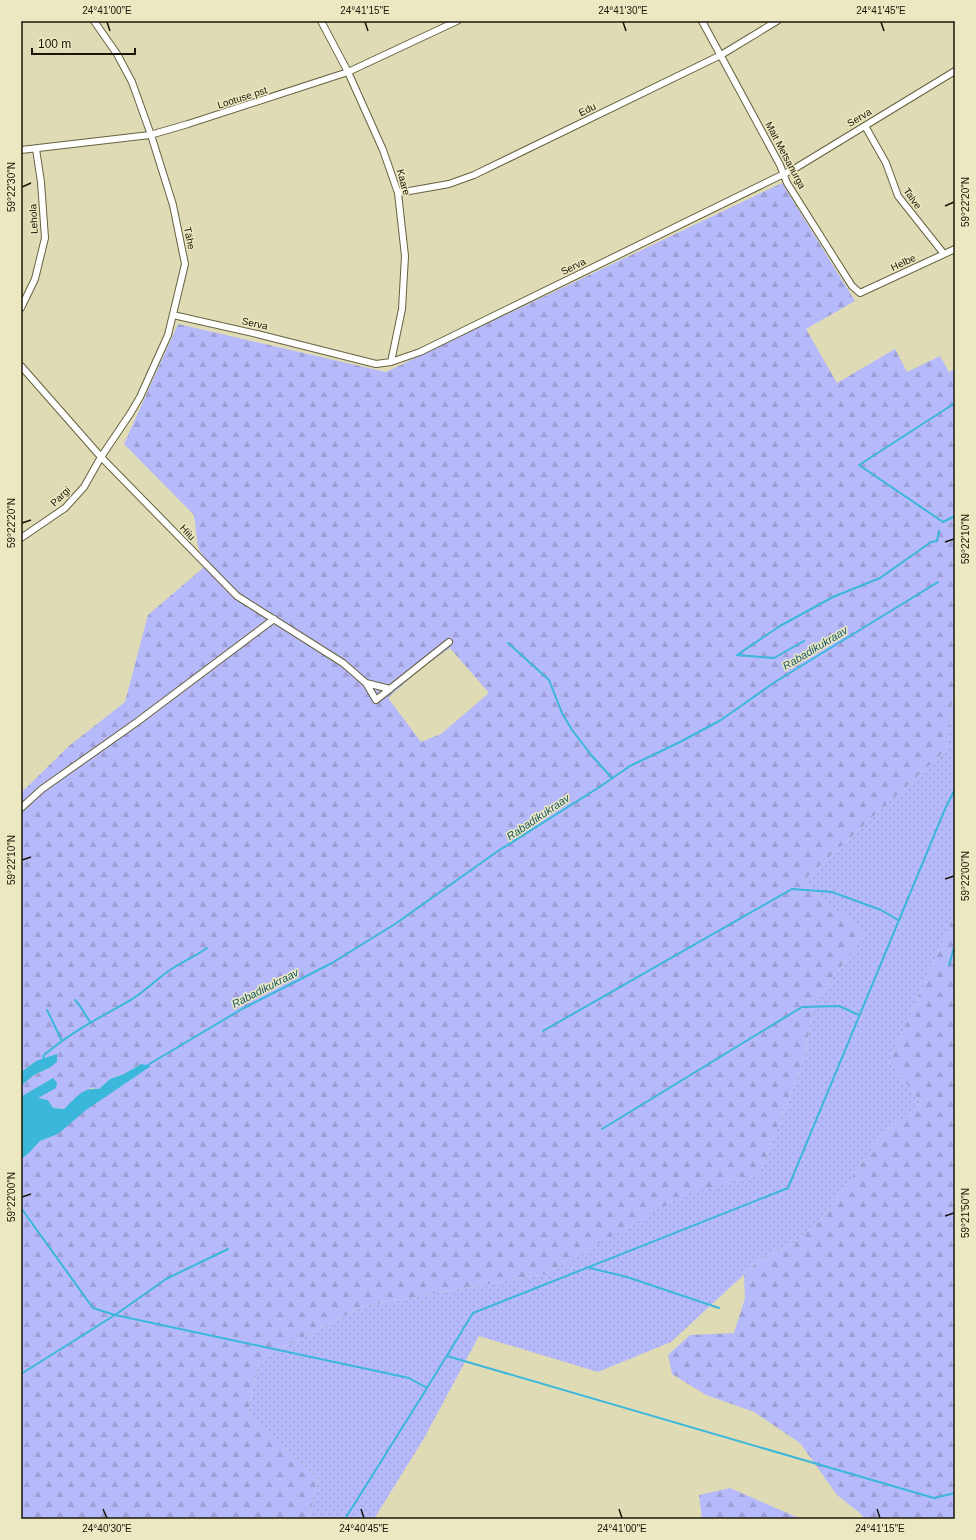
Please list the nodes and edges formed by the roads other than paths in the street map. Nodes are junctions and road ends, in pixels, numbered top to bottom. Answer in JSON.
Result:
{"nodes":[{"id":1,"x":94,"y":21,"type":"edge"},
{"id":2,"x":321,"y":21,"type":"edge"},
{"id":3,"x":457,"y":21,"type":"edge"},
{"id":4,"x":702,"y":21,"type":"edge"},
{"id":5,"x":777,"y":21,"type":"edge"},
{"id":6,"x":721,"y":55,"type":"junction"},
{"id":7,"x":955,"y":71,"type":"edge"},
{"id":8,"x":348,"y":72,"type":"junction"},
{"id":9,"x":865,"y":126,"type":"junction"},
{"id":10,"x":150,"y":134,"type":"junction"},
{"id":11,"x":36,"y":148,"type":"junction"},
{"id":12,"x":21,"y":150,"type":"edge"},
{"id":13,"x":784,"y":174,"type":"junction"},
{"id":14,"x":398,"y":193,"type":"junction"},
{"id":15,"x":955,"y":249,"type":"edge"},
{"id":16,"x":944,"y":254,"type":"junction"},
{"id":17,"x":860,"y":294,"type":"joint"},
{"id":18,"x":21,"y":308,"type":"edge"},
{"id":19,"x":173,"y":315,"type":"junction"},
{"id":20,"x":391,"y":362,"type":"junction"},
{"id":21,"x":21,"y":366,"type":"edge"},
{"id":22,"x":101,"y":457,"type":"junction"},
{"id":23,"x":21,"y":538,"type":"edge"},
{"id":24,"x":274,"y":619,"type":"junction"},
{"id":25,"x":449,"y":642,"type":"dead end"},
{"id":26,"x":366,"y":683,"type":"junction"},
{"id":27,"x":390,"y":689,"type":"junction"},
{"id":28,"x":21,"y":808,"type":"edge"}],
"edges":[{"from":1,"to":10,"type":"street","name":"Tähe"},
{"from":2,"to":8,"type":"street","name":"Kaare"},
{"from":3,"to":8,"type":"street","name":"Lootuse pst"},
{"from":4,"to":6,"type":"street","name":"Mait Metsanurga"},
{"from":5,"to":6,"type":"street","name":"Edu"},
{"from":6,"to":13,"type":"street","name":"Mait Metsanurga"},
{"from":6,"to":14,"type":"street","name":"Edu"},
{"from":7,"to":9,"type":"street","name":"Serva"},
{"from":8,"to":10,"type":"street","name":"Lootuse pst"},
{"from":8,"to":14,"type":"street","name":"Kaare"},
{"from":9,"to":13,"type":"street","name":"Serva"},
{"from":9,"to":16,"type":"street","name":"Talve"},
{"from":10,"to":11,"type":"street","name":"Lootuse pst"},
{"from":10,"to":19,"type":"street","name":"Tähe"},
{"from":11,"to":12,"type":"street","name":"Lootuse pst"},
{"from":11,"to":18,"type":"street","name":"Lehola"},
{"from":13,"to":17,"type":"street","name":"Mait Metsanurga"},
{"from":13,"to":20,"type":"street","name":"Serva"},
{"from":14,"to":20,"type":"street","name":"Kaare"},
{"from":15,"to":16,"type":"street","name":"Helbe"},
{"from":16,"to":17,"type":"street","name":"Helbe"},
{"from":19,"to":20,"type":"street","name":"Serva"},
{"from":19,"to":22,"type":"street","name":"Tähe"},
{"from":21,"to":22,"type":"street","name":"Hiiu"},
{"from":22,"to":23,"type":"street","name":"Pargi"},
{"from":22,"to":24,"type":"street","name":"Hiiu"},
{"from":24,"to":26,"type":"street","name":"Hiiu"},
{"from":24,"to":28,"type":"street"},
{"from":25,"to":27,"type":"street","name":"Hiiu"},
{"from":26,"to":27,"type":"street","name":"Hiiu"},
{"from":26,"to":27,"type":"street","name":"Hiiu"}]}
